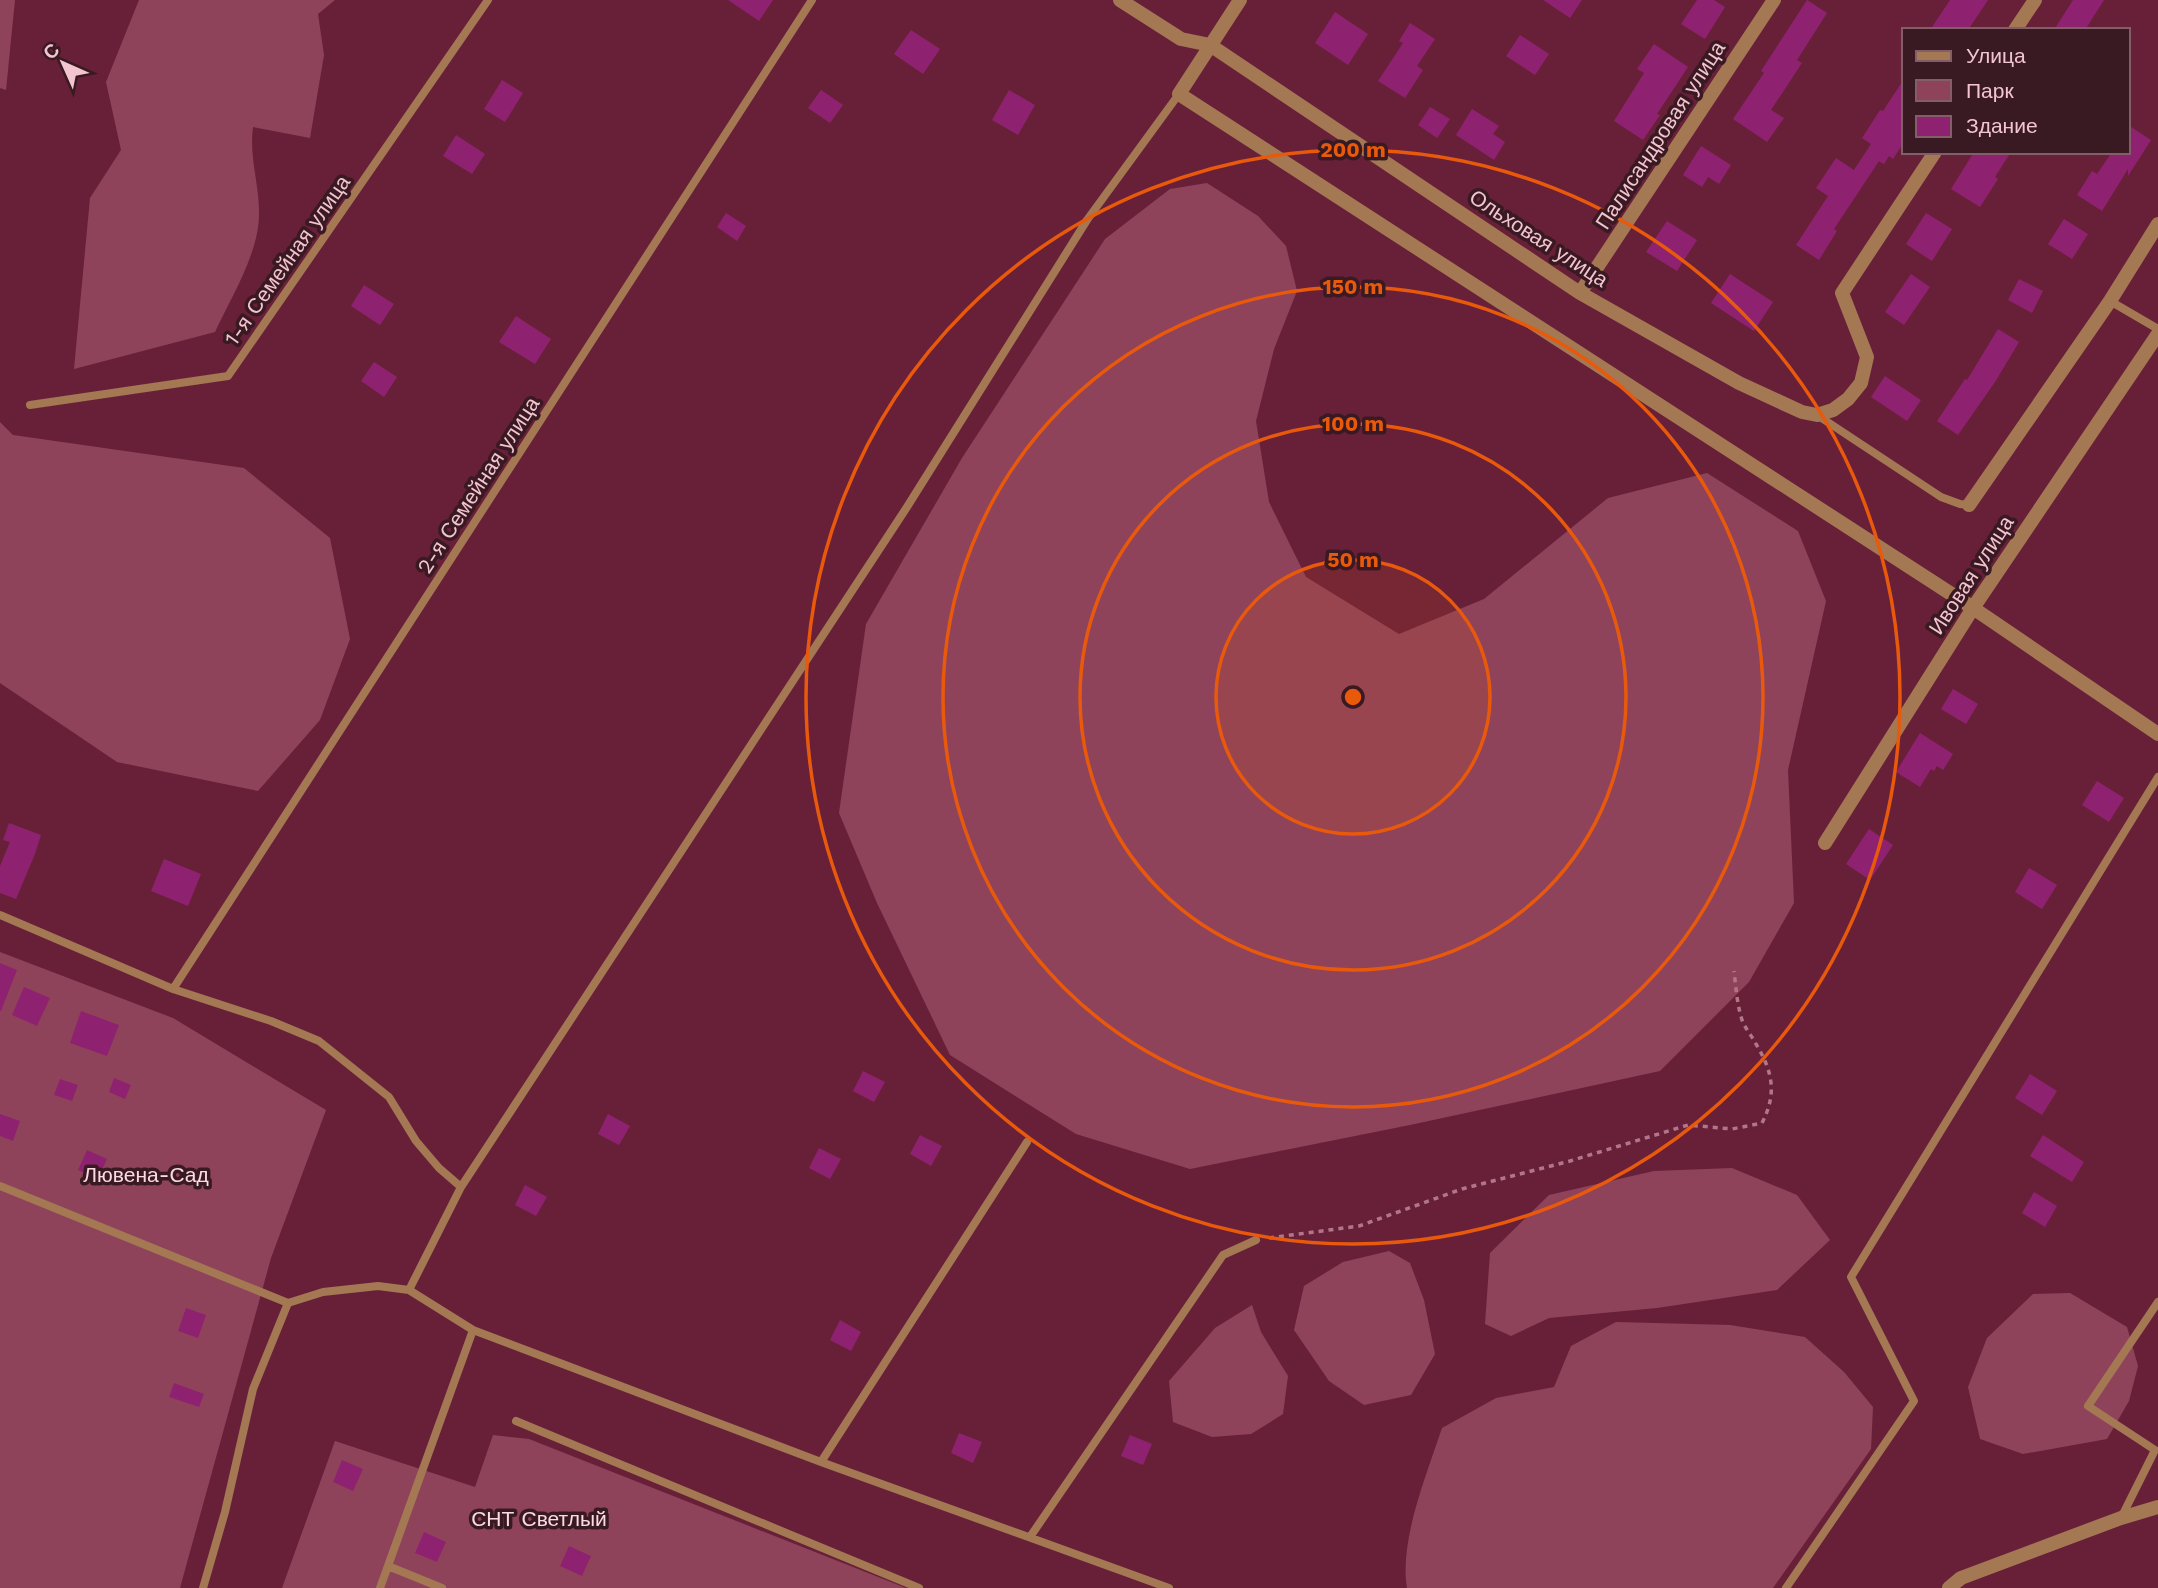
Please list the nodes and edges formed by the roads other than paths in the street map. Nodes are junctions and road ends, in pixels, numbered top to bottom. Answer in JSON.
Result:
{"nodes":[{"id":1,"x":488,"y":0,"type":"edge"},
{"id":2,"x":812,"y":0,"type":"edge"},
{"id":3,"x":1120,"y":0,"type":"edge"},
{"id":4,"x":1240,"y":0,"type":"edge"},
{"id":5,"x":1774,"y":0,"type":"edge"},
{"id":6,"x":2035,"y":0,"type":"edge"},
{"id":7,"x":2016,"y":28,"type":"edge"},
{"id":8,"x":1210,"y":45,"type":"junction"},
{"id":9,"x":1179,"y":94,"type":"junction"},
{"id":10,"x":1934,"y":154,"type":"edge"},
{"id":11,"x":2158,"y":224,"type":"edge"},
{"id":12,"x":1580,"y":293,"type":"junction"},
{"id":13,"x":2110,"y":301,"type":"junction"},
{"id":14,"x":2158,"y":331,"type":"edge"},
{"id":15,"x":30,"y":405,"type":"dead end"},
{"id":16,"x":1817,"y":415,"type":"junction"},
{"id":17,"x":1969,"y":505,"type":"joint"},
{"id":18,"x":1973,"y":608,"type":"junction"},
{"id":19,"x":2158,"y":734,"type":"edge"},
{"id":20,"x":2158,"y":777,"type":"edge"},
{"id":21,"x":1825,"y":843,"type":"dead end"},
{"id":22,"x":0,"y":915,"type":"edge"},
{"id":23,"x":173,"y":989,"type":"junction"},
{"id":24,"x":1027,"y":1142,"type":"dead end"},
{"id":25,"x":0,"y":1185,"type":"edge"},
{"id":26,"x":461,"y":1187,"type":"junction"},
{"id":27,"x":1256,"y":1240,"type":"road end"},
{"id":28,"x":409,"y":1290,"type":"junction"},
{"id":29,"x":2158,"y":1301,"type":"edge"},
{"id":30,"x":288,"y":1303,"type":"junction"},
{"id":31,"x":473,"y":1330,"type":"junction"},
{"id":32,"x":516,"y":1421,"type":"dead end"},
{"id":33,"x":821,"y":1462,"type":"junction"},
{"id":34,"x":2158,"y":1507,"type":"edge"},
{"id":35,"x":2121,"y":1518,"type":"junction"},
{"id":36,"x":1030,"y":1538,"type":"junction"},
{"id":37,"x":387,"y":1566,"type":"junction"},
{"id":38,"x":203,"y":1588,"type":"edge"},
{"id":39,"x":380,"y":1588,"type":"edge"},
{"id":40,"x":442,"y":1588,"type":"edge"},
{"id":41,"x":919,"y":1588,"type":"edge"},
{"id":42,"x":1170,"y":1588,"type":"edge"},
{"id":43,"x":1786,"y":1588,"type":"edge"},
{"id":44,"x":1949,"y":1588,"type":"edge"}],
"edges":[{"from":1,"to":15,"type":"lane","name":"1-я Семейная улица"},
{"from":2,"to":23,"type":"lane","name":"2-я Семейная улица"},
{"from":3,"to":8,"type":"street","name":"Ольховая улица"},
{"from":4,"to":8,"type":"street"},
{"from":5,"to":12,"type":"street","name":"Палисандровая улица"},
{"from":6,"to":7,"type":"street"},
{"from":8,"to":9,"type":"street"},
{"from":8,"to":12,"type":"street","name":"Ольховая улица"},
{"from":9,"to":18,"type":"street"},
{"from":9,"to":26,"type":"lane"},
{"from":10,"to":16,"type":"street"},
{"from":11,"to":13,"type":"street","name":"Ивовая улица"},
{"from":12,"to":16,"type":"street","name":"Ольховая улица"},
{"from":13,"to":14,"type":"lane"},
{"from":13,"to":17,"type":"street","name":"Ивовая улица"},
{"from":14,"to":18,"type":"street","name":"Ивовая улица"},
{"from":16,"to":17,"type":"lane"},
{"from":18,"to":19,"type":"street"},
{"from":18,"to":21,"type":"street","name":"Ивовая улица"},
{"from":20,"to":43,"type":"lane"},
{"from":22,"to":23,"type":"lane"},
{"from":23,"to":26,"type":"lane"},
{"from":24,"to":33,"type":"lane"},
{"from":25,"to":30,"type":"lane"},
{"from":26,"to":28,"type":"lane"},
{"from":27,"to":36,"type":"lane"},
{"from":28,"to":30,"type":"lane"},
{"from":28,"to":31,"type":"lane"},
{"from":29,"to":35,"type":"lane"},
{"from":30,"to":38,"type":"lane"},
{"from":31,"to":33,"type":"lane"},
{"from":31,"to":37,"type":"lane"},
{"from":32,"to":41,"type":"lane"},
{"from":33,"to":36,"type":"lane"},
{"from":34,"to":35,"type":"street"},
{"from":35,"to":44,"type":"street"},
{"from":36,"to":42,"type":"lane"},
{"from":37,"to":39,"type":"lane"},
{"from":37,"to":40,"type":"lane"}]}
